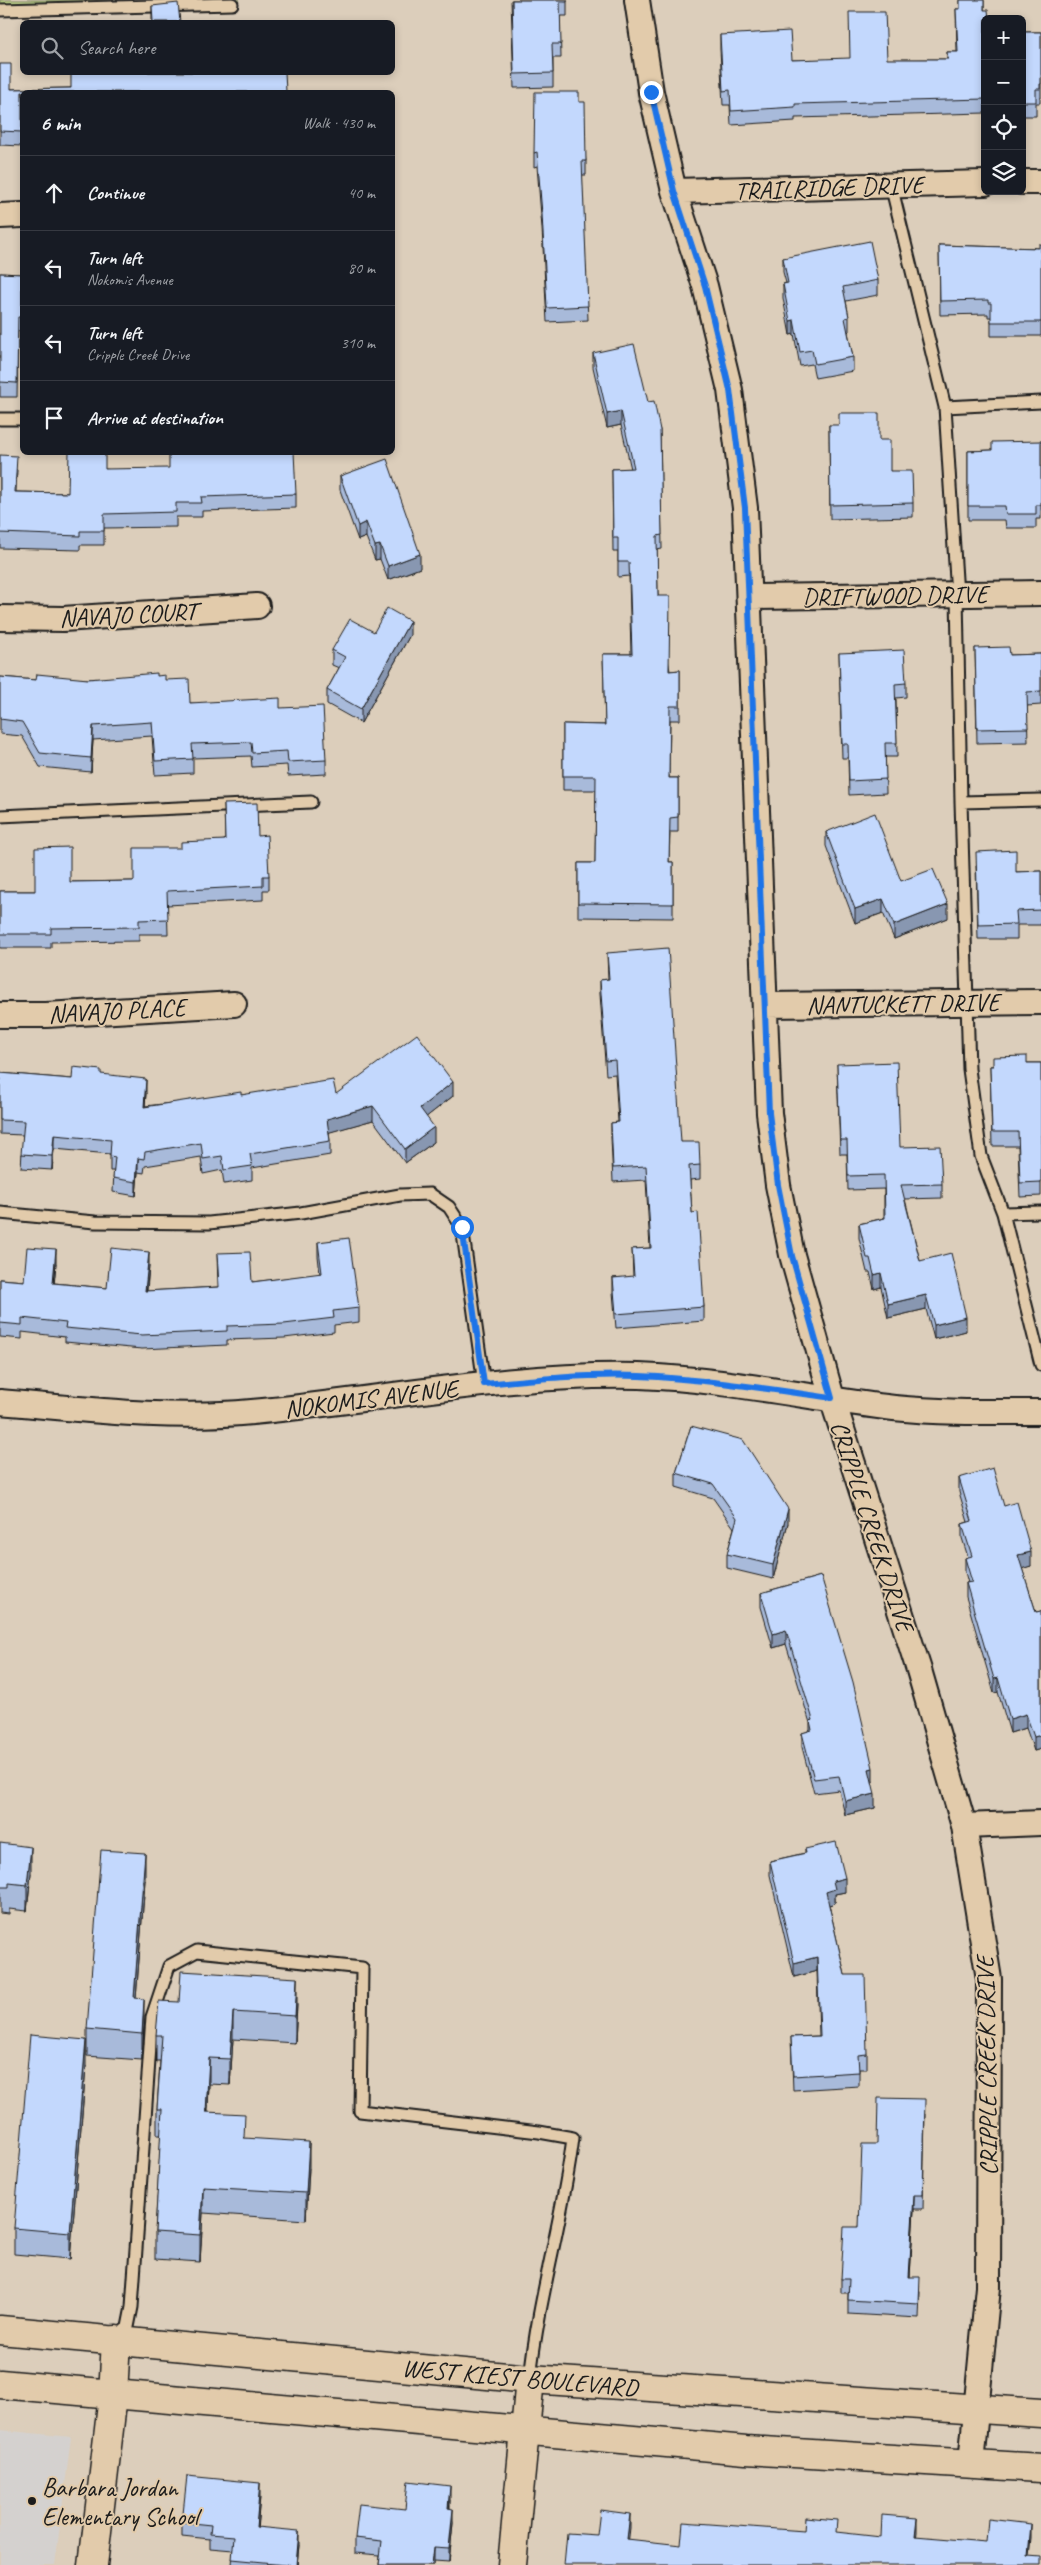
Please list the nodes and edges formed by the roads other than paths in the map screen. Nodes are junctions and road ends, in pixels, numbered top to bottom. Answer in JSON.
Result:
{"nodes":[{"id":1,"x":637,"y":0,"type":"edge"},
{"id":2,"x":232,"y":4,"type":"dead end"},
{"id":3,"x":0,"y":10,"type":"edge"},
{"id":4,"x":1026,"y":182,"type":"edge"},
{"id":5,"x":1041,"y":182,"type":"edge"},
{"id":6,"x":981,"y":183,"type":"edge"},
{"id":7,"x":890,"y":185,"type":"junction"},
{"id":8,"x":674,"y":191,"type":"junction"},
{"id":9,"x":20,"y":215,"type":"edge"},
{"id":10,"x":0,"y":216,"type":"edge"},
{"id":11,"x":1041,"y":402,"type":"edge"},
{"id":12,"x":945,"y":407,"type":"junction"},
{"id":13,"x":0,"y":419,"type":"edge"},
{"id":14,"x":20,"y":419,"type":"edge"},
{"id":15,"x":1041,"y":593,"type":"edge"},
{"id":16,"x":957,"y":595,"type":"junction"},
{"id":17,"x":749,"y":597,"type":"junction"},
{"id":18,"x":257,"y":606,"type":"dead end"},
{"id":19,"x":0,"y":618,"type":"edge"},
{"id":20,"x":1041,"y":800,"type":"edge"},
{"id":21,"x":311,"y":802,"type":"dead end"},
{"id":22,"x":960,"y":802,"type":"junction"},
{"id":23,"x":0,"y":816,"type":"edge"},
{"id":24,"x":1041,"y":1002,"type":"edge"},
{"id":25,"x":966,"y":1003,"type":"junction"},
{"id":26,"x":234,"y":1004,"type":"dead end"},
{"id":27,"x":765,"y":1005,"type":"junction"},
{"id":28,"x":0,"y":1015,"type":"edge"},
{"id":29,"x":1041,"y":1212,"type":"edge"},
{"id":30,"x":0,"y":1213,"type":"edge"},
{"id":31,"x":1003,"y":1213,"type":"junction"},
{"id":32,"x":1041,"y":1365,"type":"edge"},
{"id":33,"x":484,"y":1384,"type":"junction"},
{"id":34,"x":832,"y":1398,"type":"junction"},
{"id":35,"x":0,"y":1402,"type":"edge"},
{"id":36,"x":1041,"y":1412,"type":"edge"},
{"id":37,"x":1041,"y":1823,"type":"edge"},
{"id":38,"x":964,"y":1826,"type":"junction"},
{"id":39,"x":0,"y":2330,"type":"edge"},
{"id":40,"x":116,"y":2340,"type":"junction"},
{"id":41,"x":530,"y":2379,"type":"junction"},
{"id":42,"x":0,"y":2384,"type":"edge"},
{"id":43,"x":113,"y":2395,"type":"junction"},
{"id":44,"x":975,"y":2408,"type":"junction"},
{"id":45,"x":1041,"y":2413,"type":"edge"},
{"id":46,"x":525,"y":2431,"type":"junction"},
{"id":47,"x":970,"y":2463,"type":"junction"},
{"id":48,"x":1041,"y":2468,"type":"edge"},
{"id":49,"x":93,"y":2565,"type":"edge"},
{"id":50,"x":512,"y":2565,"type":"edge"}],
"edges":[{"from":1,"to":8,"type":"street","name":"CRIPPLE CREEK DRIVE"},
{"from":2,"to":3,"type":"lane"},
{"from":4,"to":5,"type":"street"},
{"from":6,"to":7,"type":"street","name":"TRAILRIDGE DRIVE"},
{"from":7,"to":8,"type":"street","name":"TRAILRIDGE DRIVE"},
{"from":7,"to":12,"type":"lane"},
{"from":8,"to":17,"type":"street","name":"CRIPPLE CREEK DRIVE"},
{"from":9,"to":10,"type":"street"},
{"from":11,"to":12,"type":"lane"},
{"from":12,"to":16,"type":"lane"},
{"from":13,"to":14,"type":"lane"},
{"from":15,"to":16,"type":"street","name":"DRIFTWOOD DRIVE"},
{"from":16,"to":17,"type":"street","name":"DRIFTWOOD DRIVE"},
{"from":16,"to":22,"type":"lane"},
{"from":17,"to":27,"type":"street","name":"CRIPPLE CREEK DRIVE"},
{"from":18,"to":19,"type":"street","name":"NAVAJO COURT"},
{"from":20,"to":22,"type":"lane"},
{"from":21,"to":23,"type":"lane"},
{"from":22,"to":25,"type":"lane"},
{"from":24,"to":25,"type":"street","name":"NANTUCKETT DRIVE"},
{"from":25,"to":27,"type":"street","name":"NANTUCKETT DRIVE"},
{"from":25,"to":31,"type":"lane"},
{"from":26,"to":28,"type":"street","name":"NAVAJO PLACE"},
{"from":27,"to":34,"type":"street","name":"CRIPPLE CREEK DRIVE"},
{"from":29,"to":31,"type":"lane"},
{"from":30,"to":33,"type":"lane"},
{"from":31,"to":32,"type":"lane"},
{"from":33,"to":34,"type":"street","name":"NOKOMIS AVENUE"},
{"from":33,"to":35,"type":"street","name":"NOKOMIS AVENUE"},
{"from":34,"to":36,"type":"street","name":"NOKOMIS AVENUE"},
{"from":34,"to":38,"type":"street","name":"CRIPPLE CREEK DRIVE"},
{"from":37,"to":38,"type":"street"},
{"from":38,"to":44,"type":"street","name":"CRIPPLE CREEK DRIVE"},
{"from":39,"to":40,"type":"main road","name":"WEST KIEST BOULEVARD"},
{"from":40,"to":41,"type":"main road","name":"WEST KIEST BOULEVARD"},
{"from":40,"to":41,"type":"lane"},
{"from":40,"to":43,"type":"main road"},
{"from":41,"to":44,"type":"main road","name":"WEST KIEST BOULEVARD"},
{"from":41,"to":46,"type":"main road"},
{"from":42,"to":43,"type":"main road"},
{"from":43,"to":46,"type":"main road"},
{"from":43,"to":49,"type":"main road"},
{"from":44,"to":45,"type":"main road","name":"WEST KIEST BOULEVARD"},
{"from":44,"to":47,"type":"street","name":"CRIPPLE CREEK DRIVE"},
{"from":46,"to":47,"type":"main road"},
{"from":46,"to":50,"type":"main road"},
{"from":47,"to":48,"type":"main road"}]}
